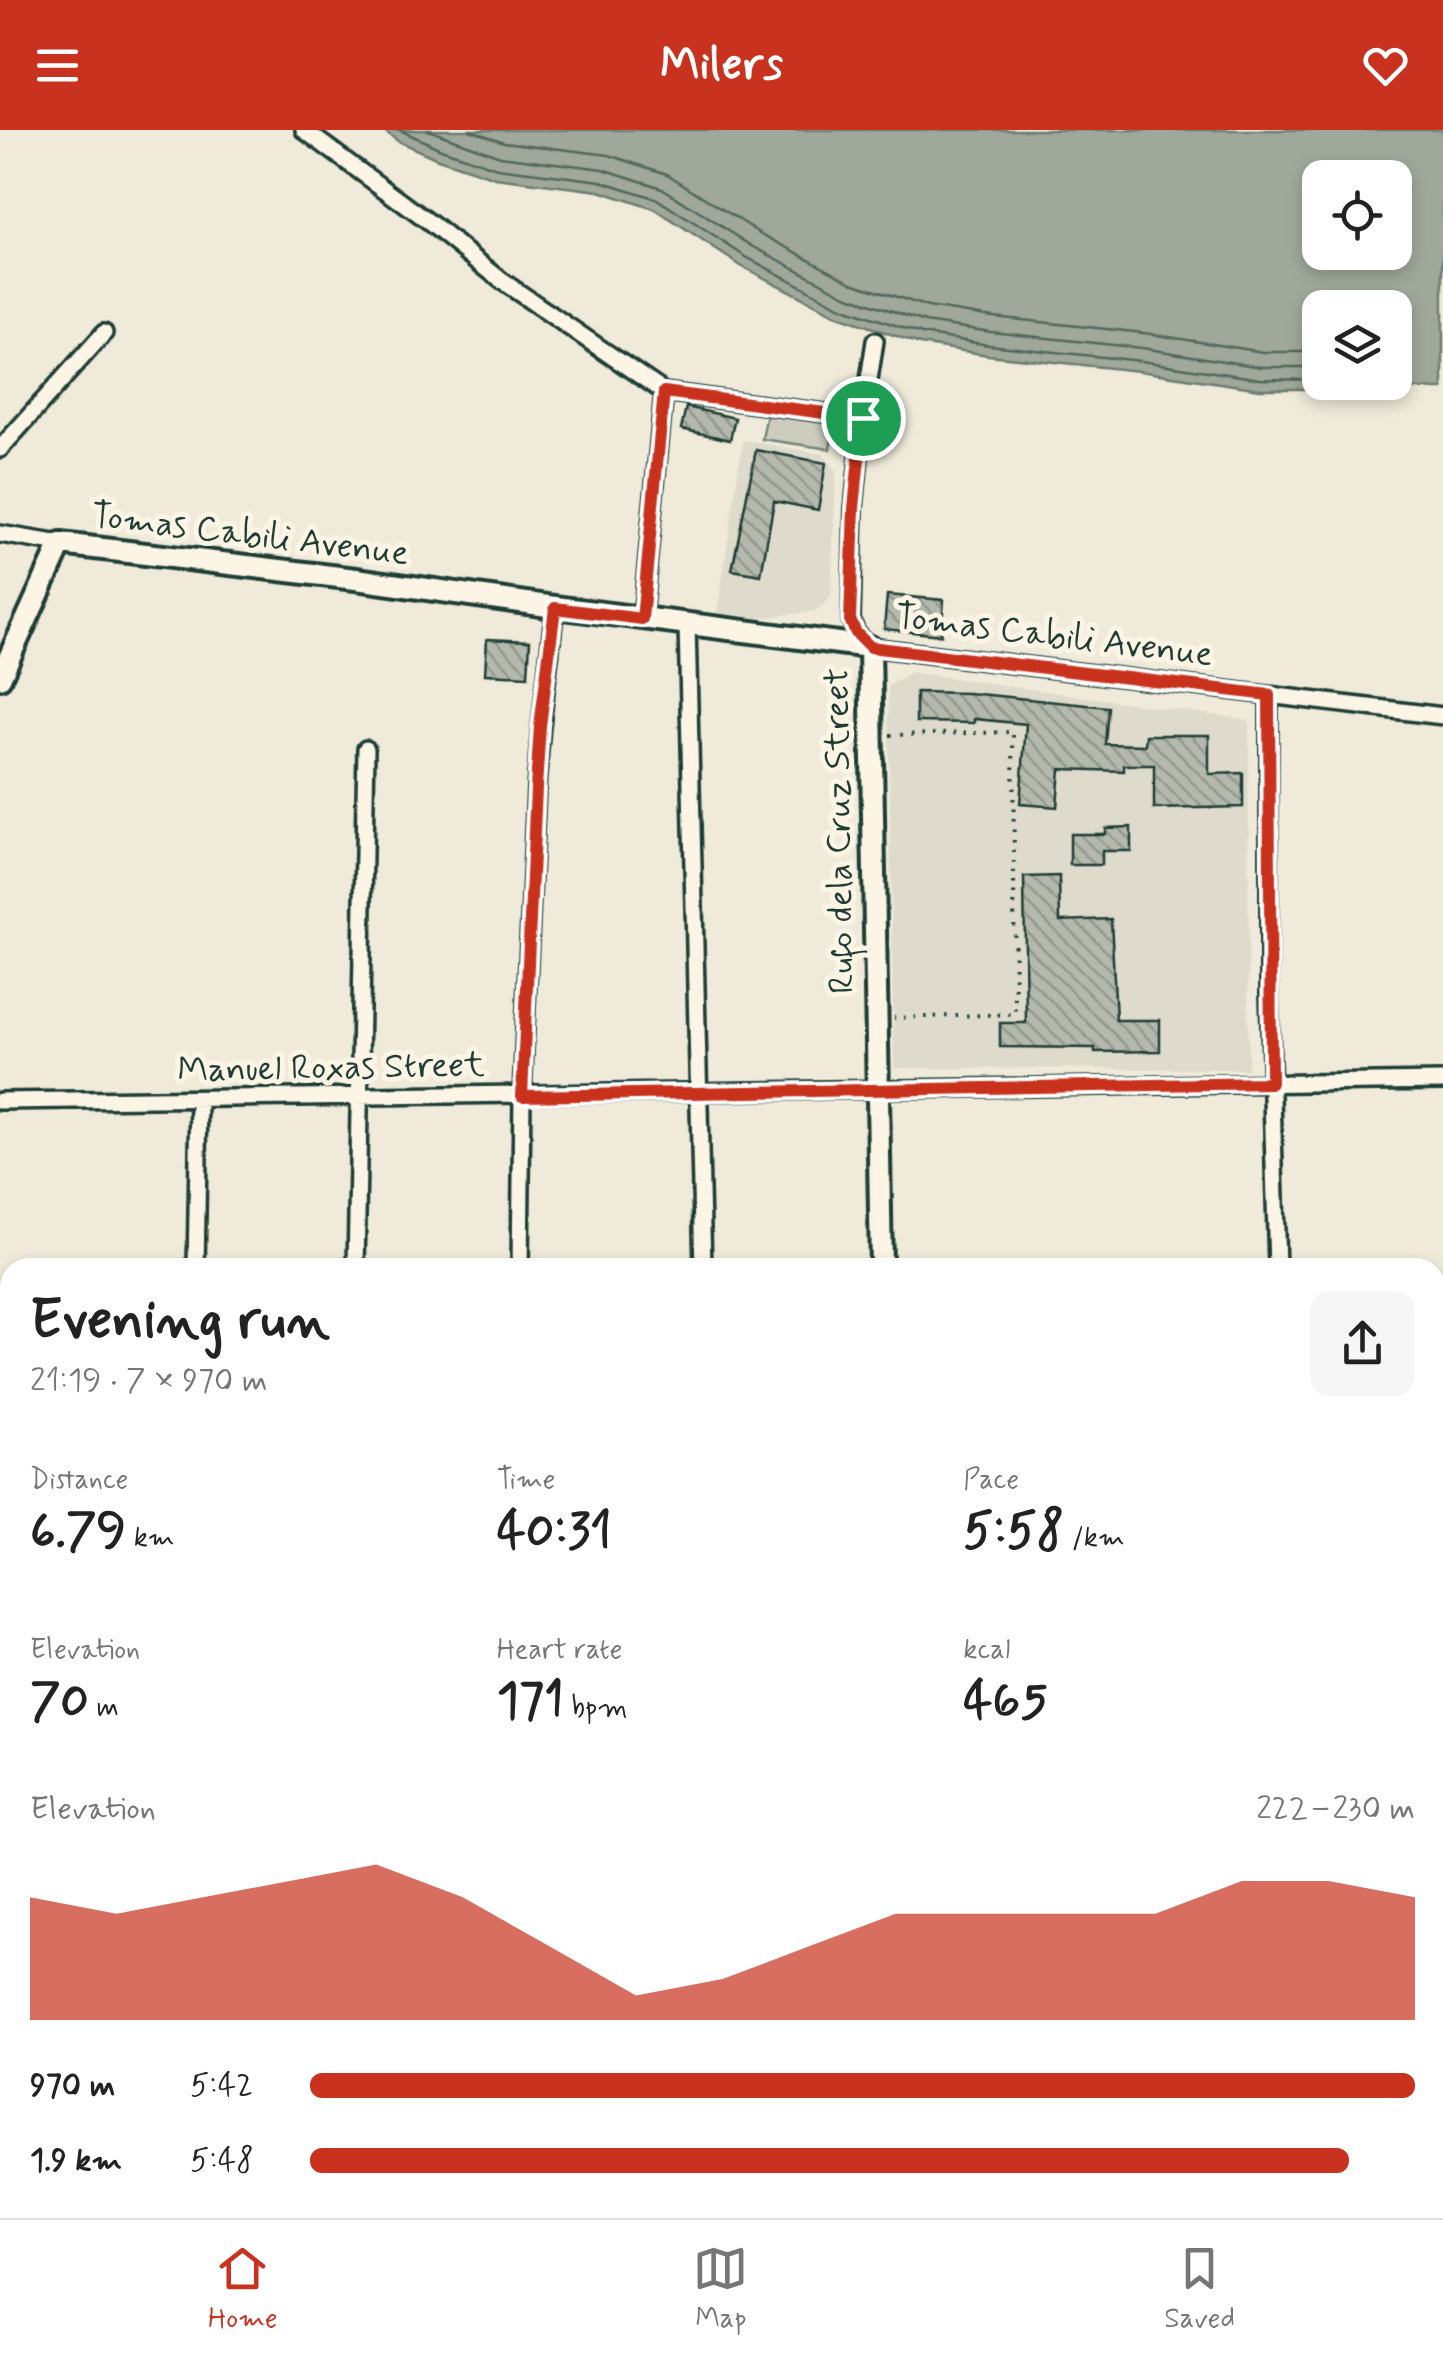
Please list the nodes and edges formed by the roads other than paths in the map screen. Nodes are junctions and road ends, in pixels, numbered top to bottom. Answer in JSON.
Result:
{"nodes":[{"id":1,"x":304,"y":130,"type":"edge"},
{"id":2,"x":104,"y":333,"type":"dead end"},
{"id":3,"x":875,"y":341,"type":"dead end"},
{"id":4,"x":664,"y":392,"type":"junction"},
{"id":5,"x":863,"y":418,"type":"junction"},
{"id":6,"x":0,"y":449,"type":"edge"},
{"id":7,"x":0,"y":534,"type":"edge"},
{"id":8,"x":61,"y":544,"type":"junction"},
{"id":9,"x":555,"y":608,"type":"junction"},
{"id":10,"x":642,"y":619,"type":"junction"},
{"id":11,"x":688,"y":625,"type":"junction"},
{"id":12,"x":870,"y":647,"type":"junction"},
{"id":13,"x":0,"y":678,"type":"edge"},
{"id":14,"x":1269,"y":695,"type":"junction"},
{"id":15,"x":1443,"y":716,"type":"edge"},
{"id":16,"x":366,"y":749,"type":"dead end"},
{"id":17,"x":1443,"y":1081,"type":"edge"},
{"id":18,"x":1271,"y":1083,"type":"junction"},
{"id":19,"x":878,"y":1089,"type":"junction"},
{"id":20,"x":699,"y":1094,"type":"junction"},
{"id":21,"x":360,"y":1096,"type":"junction"},
{"id":22,"x":522,"y":1096,"type":"junction"},
{"id":23,"x":199,"y":1100,"type":"junction"},
{"id":24,"x":0,"y":1102,"type":"edge"},
{"id":25,"x":196,"y":1258,"type":"edge"},
{"id":26,"x":356,"y":1258,"type":"edge"},
{"id":27,"x":520,"y":1258,"type":"edge"},
{"id":28,"x":702,"y":1258,"type":"edge"},
{"id":29,"x":881,"y":1258,"type":"edge"},
{"id":30,"x":1276,"y":1258,"type":"edge"}],
"edges":[{"from":1,"to":4,"type":"street"},
{"from":2,"to":6,"type":"street"},
{"from":3,"to":5,"type":"street","name":"Rufo dela Cruz Street"},
{"from":4,"to":5,"type":"street"},
{"from":4,"to":10,"type":"street"},
{"from":5,"to":12,"type":"street","name":"Rufo dela Cruz Street"},
{"from":7,"to":8,"type":"street"},
{"from":8,"to":9,"type":"street","name":"Tomas Cabili Avenue"},
{"from":8,"to":13,"type":"street"},
{"from":9,"to":10,"type":"street","name":"Tomas Cabili Avenue"},
{"from":9,"to":22,"type":"street"},
{"from":10,"to":11,"type":"street","name":"Tomas Cabili Avenue"},
{"from":11,"to":12,"type":"street","name":"Tomas Cabili Avenue"},
{"from":11,"to":20,"type":"street"},
{"from":12,"to":14,"type":"street","name":"Tomas Cabili Avenue"},
{"from":12,"to":19,"type":"street","name":"Rufo dela Cruz Street"},
{"from":14,"to":15,"type":"street","name":"Tomas Cabili Avenue"},
{"from":14,"to":18,"type":"street"},
{"from":16,"to":21,"type":"street"},
{"from":17,"to":18,"type":"street","name":"Manuel Roxas Street"},
{"from":18,"to":19,"type":"street","name":"Manuel Roxas Street"},
{"from":18,"to":30,"type":"street"},
{"from":19,"to":20,"type":"street","name":"Manuel Roxas Street"},
{"from":19,"to":29,"type":"street","name":"Rufo dela Cruz Street"},
{"from":20,"to":22,"type":"street","name":"Manuel Roxas Street"},
{"from":20,"to":28,"type":"street"},
{"from":21,"to":22,"type":"street","name":"Manuel Roxas Street"},
{"from":21,"to":23,"type":"street","name":"Manuel Roxas Street"},
{"from":21,"to":26,"type":"street"},
{"from":22,"to":27,"type":"street"},
{"from":23,"to":24,"type":"street","name":"Manuel Roxas Street"},
{"from":23,"to":25,"type":"street"}]}
